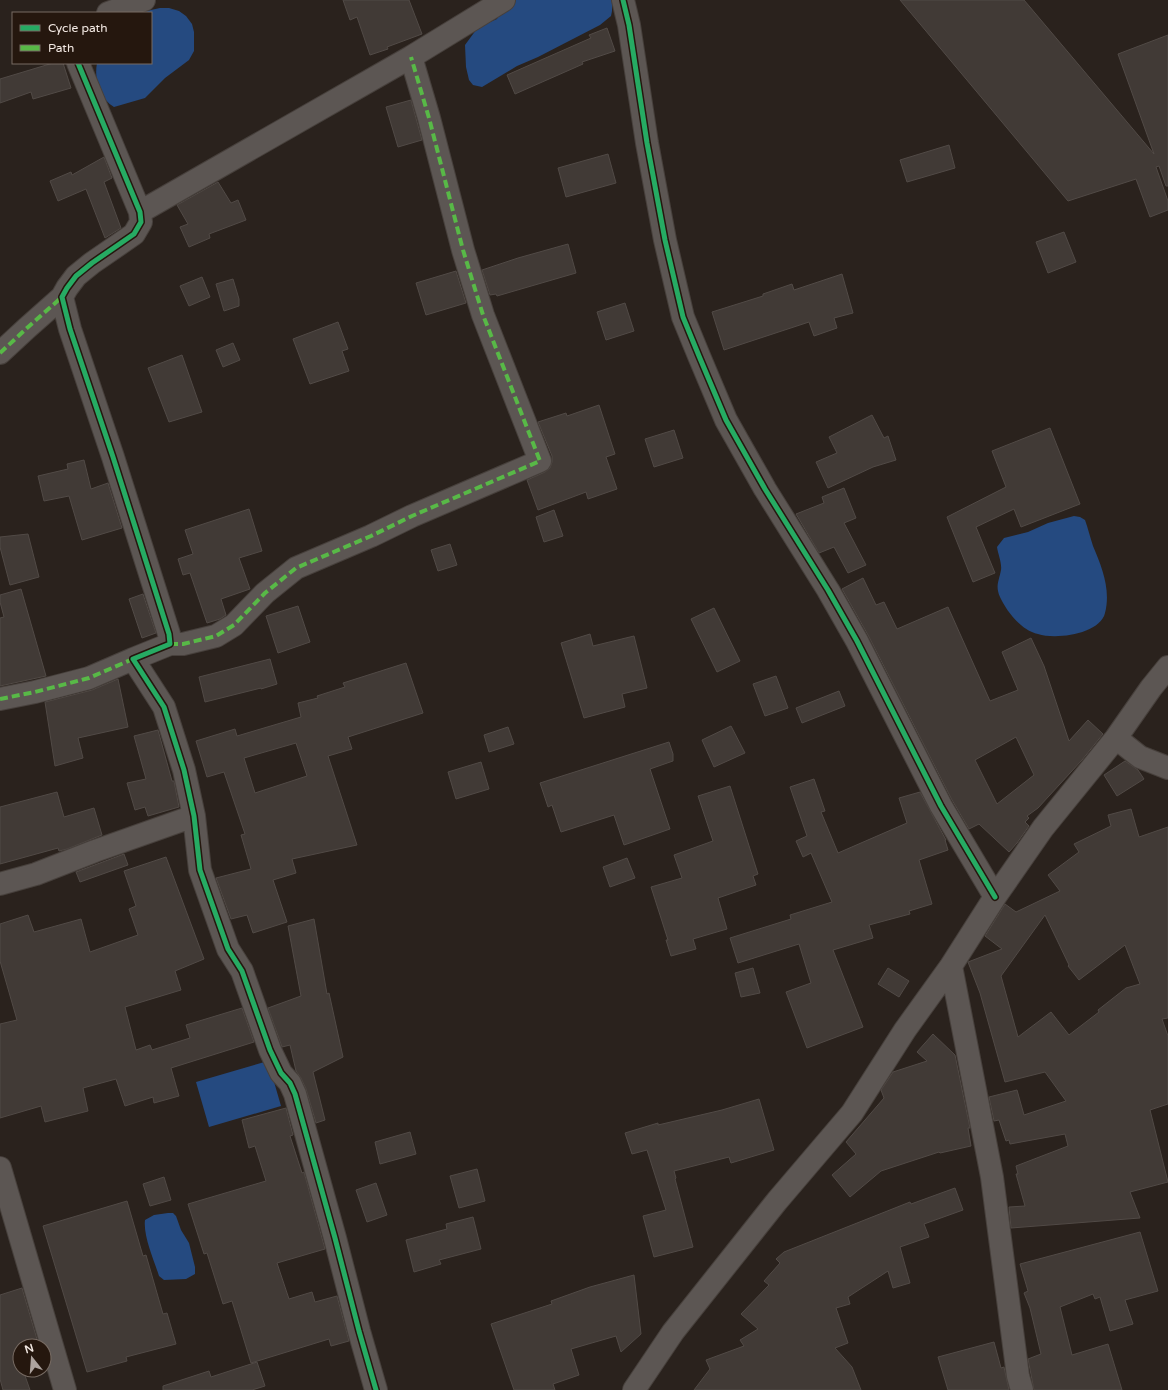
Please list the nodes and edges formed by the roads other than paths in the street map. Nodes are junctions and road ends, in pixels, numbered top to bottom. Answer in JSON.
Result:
{"nodes":[{"id":1,"x":144,"y":0,"type":"edge"},
{"id":2,"x":504,"y":0,"type":"edge"},
{"id":3,"x":623,"y":0,"type":"edge"},
{"id":4,"x":111,"y":12,"type":"edge"},
{"id":5,"x":411,"y":57,"type":"junction"},
{"id":6,"x":78,"y":64,"type":"edge"},
{"id":7,"x":140,"y":212,"type":"junction"},
{"id":8,"x":62,"y":297,"type":"junction"},
{"id":9,"x":0,"y":353,"type":"edge"},
{"id":10,"x":170,"y":644,"type":"junction"},
{"id":11,"x":133,"y":659,"type":"junction"},
{"id":12,"x":1168,"y":667,"type":"edge"},
{"id":13,"x":0,"y":699,"type":"edge"},
{"id":14,"x":1116,"y":738,"type":"junction"},
{"id":15,"x":1168,"y":768,"type":"edge"},
{"id":16,"x":194,"y":816,"type":"junction"},
{"id":17,"x":0,"y":884,"type":"edge"},
{"id":18,"x":995,"y":897,"type":"junction"},
{"id":19,"x":951,"y":966,"type":"junction"},
{"id":20,"x":0,"y":1168,"type":"edge"},
{"id":21,"x":65,"y":1390,"type":"edge"},
{"id":22,"x":376,"y":1390,"type":"edge"},
{"id":23,"x":634,"y":1390,"type":"edge"},
{"id":24,"x":1022,"y":1390,"type":"edge"}],
"edges":[{"from":1,"to":4,"type":"street"},
{"from":2,"to":5,"type":"street"},
{"from":3,"to":18,"type":"street"},
{"from":5,"to":7,"type":"street"},
{"from":5,"to":10,"type":"street"},
{"from":6,"to":7,"type":"street"},
{"from":7,"to":8,"type":"street"},
{"from":8,"to":9,"type":"street"},
{"from":8,"to":10,"type":"street"},
{"from":10,"to":11,"type":"street"},
{"from":11,"to":13,"type":"street"},
{"from":11,"to":16,"type":"street"},
{"from":12,"to":14,"type":"street"},
{"from":14,"to":15,"type":"street"},
{"from":14,"to":18,"type":"street"},
{"from":16,"to":17,"type":"street"},
{"from":16,"to":22,"type":"street"},
{"from":18,"to":19,"type":"street"},
{"from":19,"to":23,"type":"street"},
{"from":19,"to":24,"type":"street"},
{"from":20,"to":21,"type":"street"}]}
